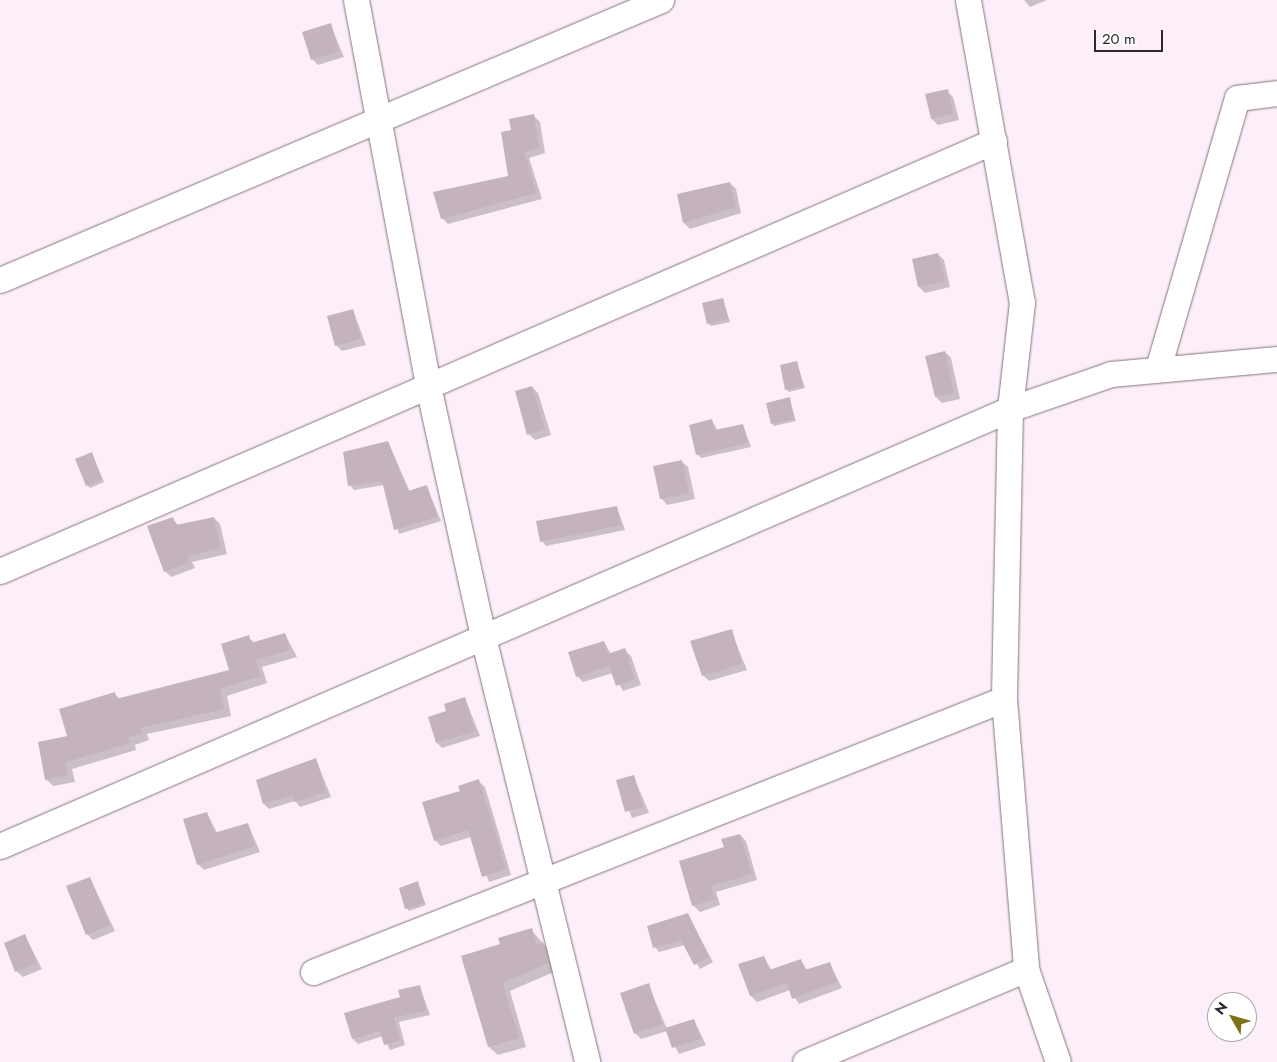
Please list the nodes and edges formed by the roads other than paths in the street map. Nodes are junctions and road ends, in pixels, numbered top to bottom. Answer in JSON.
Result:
{"nodes":[{"id":1,"x":356,"y":0,"type":"edge"},
{"id":2,"x":661,"y":0,"type":"edge"},
{"id":3,"x":968,"y":0,"type":"edge"},
{"id":4,"x":1277,"y":94,"type":"edge"},
{"id":5,"x":378,"y":120,"type":"junction"},
{"id":6,"x":994,"y":141,"type":"junction"},
{"id":7,"x":0,"y":280,"type":"edge"},
{"id":8,"x":1277,"y":359,"type":"edge"},
{"id":9,"x":1158,"y":368,"type":"junction"},
{"id":10,"x":428,"y":386,"type":"junction"},
{"id":11,"x":1010,"y":409,"type":"junction"},
{"id":12,"x":0,"y":571,"type":"edge"},
{"id":13,"x":483,"y":637,"type":"junction"},
{"id":14,"x":1004,"y":699,"type":"junction"},
{"id":15,"x":0,"y":846,"type":"edge"},
{"id":16,"x":542,"y":881,"type":"junction"},
{"id":17,"x":1026,"y":969,"type":"junction"},
{"id":18,"x":313,"y":972,"type":"dead end"},
{"id":19,"x":586,"y":1062,"type":"edge"},
{"id":20,"x":805,"y":1062,"type":"edge"},
{"id":21,"x":1058,"y":1062,"type":"edge"}],
"edges":[{"from":1,"to":5,"type":"street"},
{"from":2,"to":5,"type":"street"},
{"from":3,"to":6,"type":"street"},
{"from":4,"to":9,"type":"street"},
{"from":5,"to":7,"type":"street"},
{"from":5,"to":10,"type":"street"},
{"from":6,"to":10,"type":"street"},
{"from":6,"to":11,"type":"street"},
{"from":8,"to":9,"type":"street"},
{"from":9,"to":11,"type":"street"},
{"from":10,"to":12,"type":"street"},
{"from":10,"to":13,"type":"street"},
{"from":11,"to":13,"type":"street"},
{"from":11,"to":14,"type":"street"},
{"from":13,"to":15,"type":"street"},
{"from":13,"to":16,"type":"street"},
{"from":14,"to":16,"type":"street"},
{"from":14,"to":17,"type":"street"},
{"from":16,"to":18,"type":"street"},
{"from":16,"to":19,"type":"street"},
{"from":17,"to":20,"type":"street"},
{"from":17,"to":21,"type":"street"}]}
